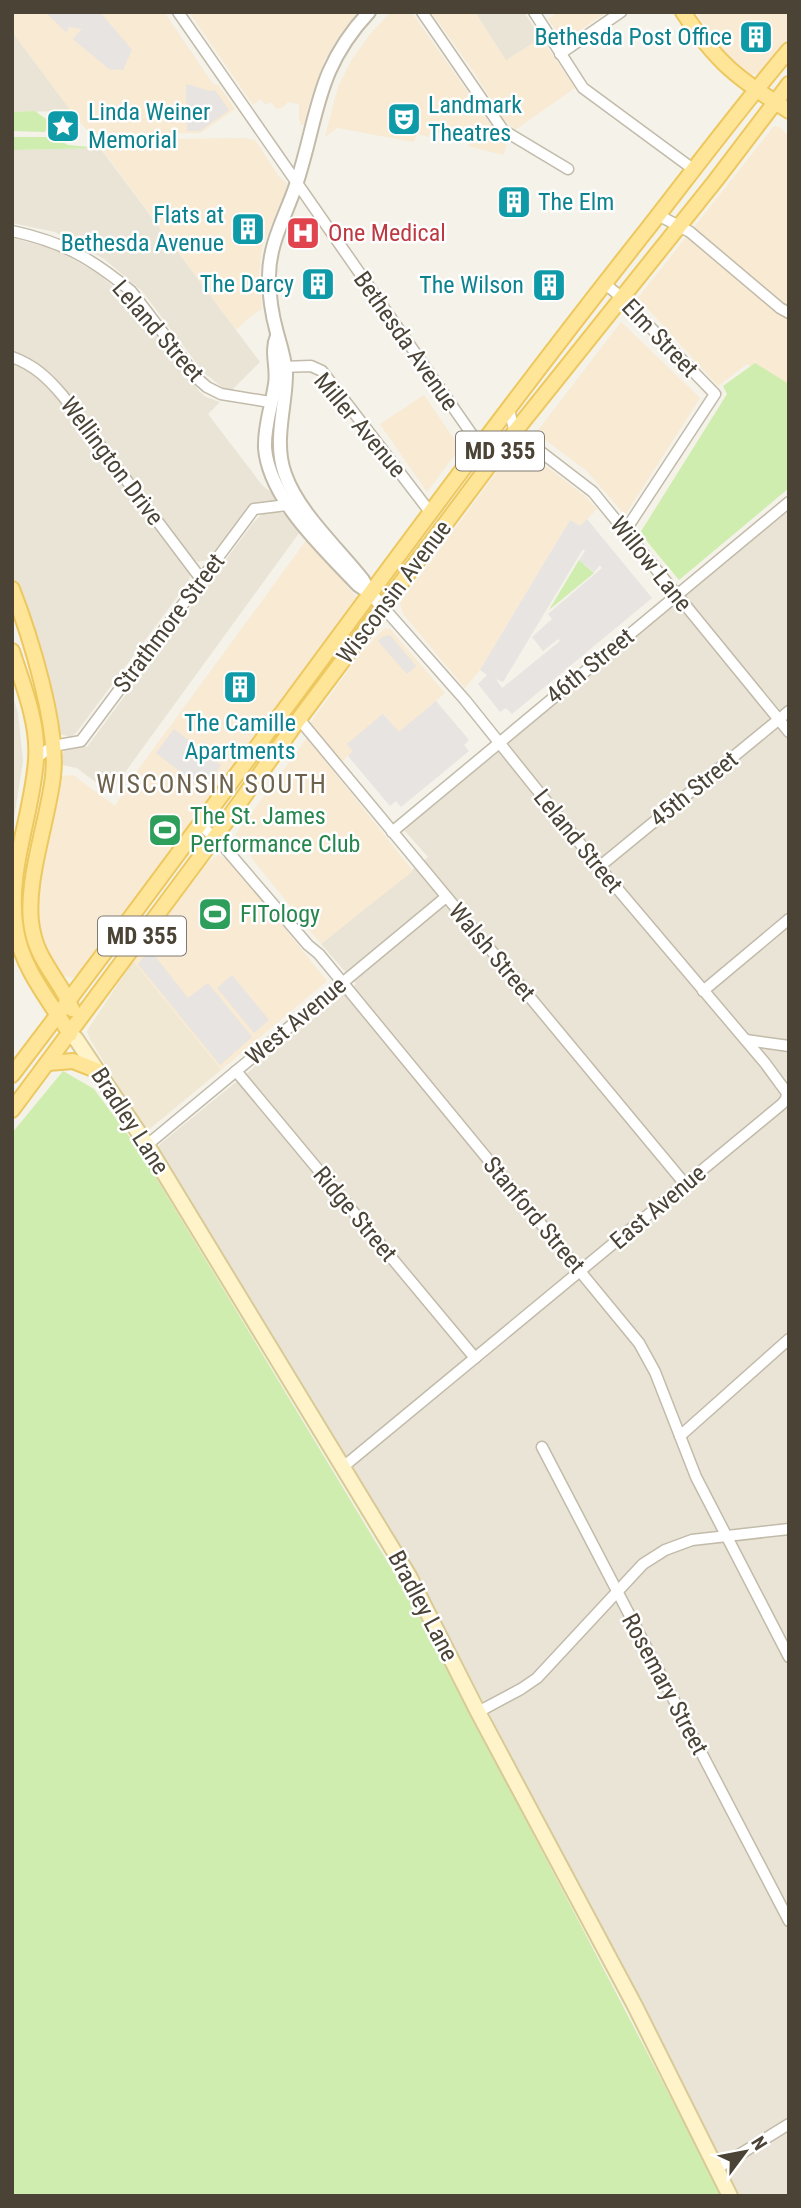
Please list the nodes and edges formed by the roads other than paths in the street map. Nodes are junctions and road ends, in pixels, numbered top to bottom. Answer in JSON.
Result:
{"nodes":[{"id":1,"x":178,"y":12,"type":"edge"},
{"id":2,"x":369,"y":12,"type":"edge"},
{"id":3,"x":422,"y":12,"type":"edge"},
{"id":4,"x":534,"y":12,"type":"edge"},
{"id":5,"x":621,"y":12,"type":"edge"},
{"id":6,"x":683,"y":12,"type":"edge"},
{"id":7,"x":789,"y":50,"type":"edge"},
{"id":8,"x":560,"y":54,"type":"junction"},
{"id":9,"x":789,"y":84,"type":"edge"},
{"id":10,"x":756,"y":91,"type":"junction"},
{"id":11,"x":774,"y":102,"type":"junction"},
{"id":12,"x":789,"y":111,"type":"edge"},
{"id":13,"x":568,"y":169,"type":"dead end"},
{"id":14,"x":693,"y":169,"type":"junction"},
{"id":15,"x":297,"y":182,"type":"junction"},
{"id":16,"x":658,"y":215,"type":"junction"},
{"id":17,"x":680,"y":225,"type":"junction"},
{"id":18,"x":12,"y":231,"type":"edge"},
{"id":19,"x":604,"y":283,"type":"junction"},
{"id":20,"x":621,"y":297,"type":"junction"},
{"id":21,"x":789,"y":313,"type":"edge"},
{"id":22,"x":12,"y":356,"type":"edge"},
{"id":23,"x":280,"y":367,"type":"junction"},
{"id":24,"x":270,"y":402,"type":"junction"},
{"id":25,"x":508,"y":407,"type":"junction"},
{"id":26,"x":515,"y":432,"type":"junction"},
{"id":27,"x":480,"y":446,"type":"junction"},
{"id":28,"x":493,"y":460,"type":"junction"},
{"id":29,"x":278,"y":490,"type":"junction"},
{"id":30,"x":292,"y":490,"type":"junction"},
{"id":31,"x":789,"y":502,"type":"edge"},
{"id":32,"x":287,"y":505,"type":"junction"},
{"id":33,"x":430,"y":512,"type":"junction"},
{"id":34,"x":625,"y":531,"type":"junction"},
{"id":35,"x":201,"y":579,"type":"junction"},
{"id":36,"x":12,"y":589,"type":"edge"},
{"id":37,"x":370,"y":593,"type":"junction"},
{"id":38,"x":676,"y":596,"type":"junction"},
{"id":39,"x":383,"y":607,"type":"junction"},
{"id":40,"x":12,"y":651,"type":"edge"},
{"id":41,"x":789,"y":711,"type":"edge"},
{"id":42,"x":32,"y":718,"type":"junction"},
{"id":43,"x":299,"y":719,"type":"junction"},
{"id":44,"x":778,"y":720,"type":"junction"},
{"id":45,"x":789,"y":732,"type":"edge"},
{"id":46,"x":498,"y":742,"type":"junction"},
{"id":47,"x":53,"y":746,"type":"junction"},
{"id":48,"x":36,"y":758,"type":"junction"},
{"id":49,"x":201,"y":825,"type":"junction"},
{"id":50,"x":392,"y":832,"type":"junction"},
{"id":51,"x":215,"y":837,"type":"junction"},
{"id":52,"x":599,"y":867,"type":"junction"},
{"id":53,"x":446,"y":897,"type":"junction"},
{"id":54,"x":13,"y":912,"type":"edge"},
{"id":55,"x":789,"y":919,"type":"edge"},
{"id":56,"x":342,"y":982,"type":"junction"},
{"id":57,"x":703,"y":991,"type":"junction"},
{"id":58,"x":69,"y":1002,"type":"junction"},
{"id":59,"x":58,"y":1015,"type":"junction"},
{"id":60,"x":74,"y":1032,"type":"junction"},
{"id":61,"x":746,"y":1040,"type":"junction"},
{"id":62,"x":789,"y":1046,"type":"edge"},
{"id":63,"x":48,"y":1063,"type":"junction"},
{"id":64,"x":96,"y":1070,"type":"junction"},
{"id":65,"x":236,"y":1071,"type":"junction"},
{"id":66,"x":12,"y":1075,"type":"edge"},
{"id":67,"x":12,"y":1110,"type":"edge"},
{"id":68,"x":147,"y":1145,"type":"junction"},
{"id":69,"x":684,"y":1184,"type":"junction"},
{"id":70,"x":580,"y":1270,"type":"junction"},
{"id":71,"x":789,"y":1339,"type":"edge"},
{"id":72,"x":475,"y":1358,"type":"junction"},
{"id":73,"x":680,"y":1436,"type":"junction"},
{"id":74,"x":542,"y":1447,"type":"dead end"},
{"id":75,"x":343,"y":1468,"type":"junction"},
{"id":76,"x":789,"y":1529,"type":"edge"},
{"id":77,"x":726,"y":1536,"type":"junction"},
{"id":78,"x":617,"y":1591,"type":"junction"},
{"id":79,"x":789,"y":1657,"type":"edge"},
{"id":80,"x":478,"y":1712,"type":"junction"},
{"id":81,"x":789,"y":1921,"type":"edge"},
{"id":82,"x":789,"y":2124,"type":"edge"},
{"id":83,"x":716,"y":2169,"type":"junction"},
{"id":84,"x":730,"y":2196,"type":"edge"}],
"edges":[{"from":1,"to":15,"type":"street","name":"Bethesda Avenue"},
{"from":2,"to":15,"type":"street"},
{"from":3,"to":13,"type":"street"},
{"from":4,"to":8,"type":"street"},
{"from":5,"to":8,"type":"street"},
{"from":6,"to":10,"type":"main road"},
{"from":7,"to":10,"type":"main road","name":"Wisconsin Avenue","number":"MD 355"},
{"from":8,"to":14,"type":"street"},
{"from":9,"to":11,"type":"main road","name":"Wisconsin Avenue","number":"MD 355"},
{"from":10,"to":11,"type":"main road"},
{"from":10,"to":14,"type":"main road","name":"Wisconsin Avenue","number":"MD 355"},
{"from":11,"to":12,"type":"main road"},
{"from":11,"to":17,"type":"main road","name":"Wisconsin Avenue","number":"MD 355"},
{"from":14,"to":16,"type":"main road","name":"Wisconsin Avenue","number":"MD 355"},
{"from":15,"to":23,"type":"street"},
{"from":15,"to":27,"type":"street","name":"Bethesda Avenue"},
{"from":16,"to":17,"type":"street"},
{"from":16,"to":19,"type":"main road","name":"Wisconsin Avenue","number":"MD 355"},
{"from":17,"to":20,"type":"main road","name":"Wisconsin Avenue","number":"MD 355"},
{"from":17,"to":21,"type":"street"},
{"from":18,"to":24,"type":"street","name":"Leland Street"},
{"from":19,"to":20,"type":"street","name":"Elm Street"},
{"from":19,"to":25,"type":"main road","name":"Wisconsin Avenue","number":"MD 355"},
{"from":20,"to":26,"type":"main road","name":"Wisconsin Avenue","number":"MD 355"},
{"from":20,"to":34,"type":"street","name":"Elm Street"},
{"from":22,"to":35,"type":"street","name":"Wellington Drive"},
{"from":23,"to":24,"type":"street"},
{"from":23,"to":30,"type":"street"},
{"from":23,"to":33,"type":"street","name":"Miller Avenue"},
{"from":24,"to":29,"type":"street"},
{"from":25,"to":26,"type":"street"},
{"from":25,"to":27,"type":"main road","name":"Wisconsin Avenue","number":"MD 355"},
{"from":26,"to":28,"type":"main road","name":"Wisconsin Avenue","number":"MD 355"},
{"from":26,"to":34,"type":"street","name":"Willow Lane"},
{"from":27,"to":28,"type":"street","name":"Bethesda Avenue"},
{"from":27,"to":33,"type":"main road","name":"Wisconsin Avenue","number":"MD 355"},
{"from":28,"to":39,"type":"main road","name":"Wisconsin Avenue","number":"MD 355"},
{"from":29,"to":30,"type":"street"},
{"from":29,"to":32,"type":"street"},
{"from":30,"to":37,"type":"street"},
{"from":31,"to":38,"type":"street","name":"46th Street"},
{"from":32,"to":35,"type":"street","name":"Strathmore Street"},
{"from":32,"to":37,"type":"street"},
{"from":33,"to":37,"type":"main road","name":"Wisconsin Avenue","number":"MD 355"},
{"from":34,"to":38,"type":"street","name":"Willow Lane"},
{"from":35,"to":47,"type":"street","name":"Strathmore Street"},
{"from":36,"to":47,"type":"main road"},
{"from":37,"to":39,"type":"street"},
{"from":37,"to":49,"type":"main road","name":"Wisconsin Avenue","number":"MD 355"},
{"from":38,"to":44,"type":"street","name":"Willow Lane"},
{"from":38,"to":46,"type":"street","name":"46th Street"},
{"from":39,"to":43,"type":"main road","name":"Wisconsin Avenue","number":"MD 355"},
{"from":39,"to":46,"type":"street","name":"Leland Street"},
{"from":40,"to":42,"type":"main road"},
{"from":41,"to":44,"type":"street","name":"45th Street"},
{"from":42,"to":47,"type":"main road"},
{"from":42,"to":48,"type":"main road"},
{"from":43,"to":50,"type":"street","name":"Walsh Street"},
{"from":43,"to":51,"type":"main road","name":"Wisconsin Avenue","number":"MD 355"},
{"from":44,"to":45,"type":"street","name":"Willow Lane"},
{"from":44,"to":52,"type":"street","name":"45th Street"},
{"from":46,"to":50,"type":"street","name":"46th Street"},
{"from":46,"to":52,"type":"street","name":"Leland Street"},
{"from":47,"to":48,"type":"street","name":"Strathmore Street"},
{"from":47,"to":58,"type":"main road"},
{"from":48,"to":54,"type":"main road"},
{"from":49,"to":51,"type":"street","name":"Stanford Street"},
{"from":49,"to":58,"type":"main road","name":"Wisconsin Avenue","number":"MD 355"},
{"from":50,"to":53,"type":"street","name":"Walsh Street"},
{"from":51,"to":56,"type":"street","name":"Stanford Street"},
{"from":51,"to":60,"type":"main road","name":"Wisconsin Avenue","number":"MD 355"},
{"from":52,"to":57,"type":"street","name":"Leland Street"},
{"from":53,"to":56,"type":"street","name":"West Avenue"},
{"from":53,"to":69,"type":"street","name":"Walsh Street"},
{"from":54,"to":59,"type":"main road"},
{"from":55,"to":57,"type":"street"},
{"from":56,"to":65,"type":"street","name":"West Avenue"},
{"from":56,"to":70,"type":"street","name":"Stanford Street"},
{"from":57,"to":61,"type":"street","name":"Leland Street"},
{"from":58,"to":59,"type":"main road","name":"Wisconsin Avenue","number":"MD 355"},
{"from":58,"to":60,"type":"main road"},
{"from":59,"to":60,"type":"main road"},
{"from":59,"to":66,"type":"main road","name":"Wisconsin Avenue","number":"MD 355"},
{"from":60,"to":63,"type":"main road","name":"Wisconsin Avenue","number":"MD 355"},
{"from":60,"to":64,"type":"main road","name":"Bradley Lane"},
{"from":61,"to":62,"type":"street"},
{"from":61,"to":69,"type":"street","name":"East Avenue"},
{"from":63,"to":64,"type":"main road"},
{"from":63,"to":67,"type":"main road","name":"Wisconsin Avenue","number":"MD 355"},
{"from":64,"to":68,"type":"main road","name":"Bradley Lane"},
{"from":65,"to":68,"type":"street","name":"West Avenue"},
{"from":65,"to":72,"type":"street","name":"Ridge Street"},
{"from":68,"to":75,"type":"main road","name":"Bradley Lane"},
{"from":69,"to":70,"type":"street","name":"East Avenue"},
{"from":70,"to":72,"type":"street","name":"East Avenue"},
{"from":70,"to":73,"type":"street","name":"Stanford Street"},
{"from":71,"to":73,"type":"street"},
{"from":72,"to":75,"type":"street","name":"East Avenue"},
{"from":73,"to":77,"type":"street","name":"Stanford Street"},
{"from":74,"to":78,"type":"street","name":"Rosemary Street"},
{"from":75,"to":80,"type":"main road","name":"Bradley Lane"},
{"from":76,"to":77,"type":"street"},
{"from":77,"to":78,"type":"street"},
{"from":77,"to":79,"type":"street","name":"Stanford Street"},
{"from":78,"to":80,"type":"street"},
{"from":78,"to":81,"type":"street","name":"Rosemary Street"},
{"from":80,"to":83,"type":"main road","name":"Bradley Lane"},
{"from":82,"to":83,"type":"street"},
{"from":83,"to":84,"type":"main road","name":"Bradley Lane"}]}
